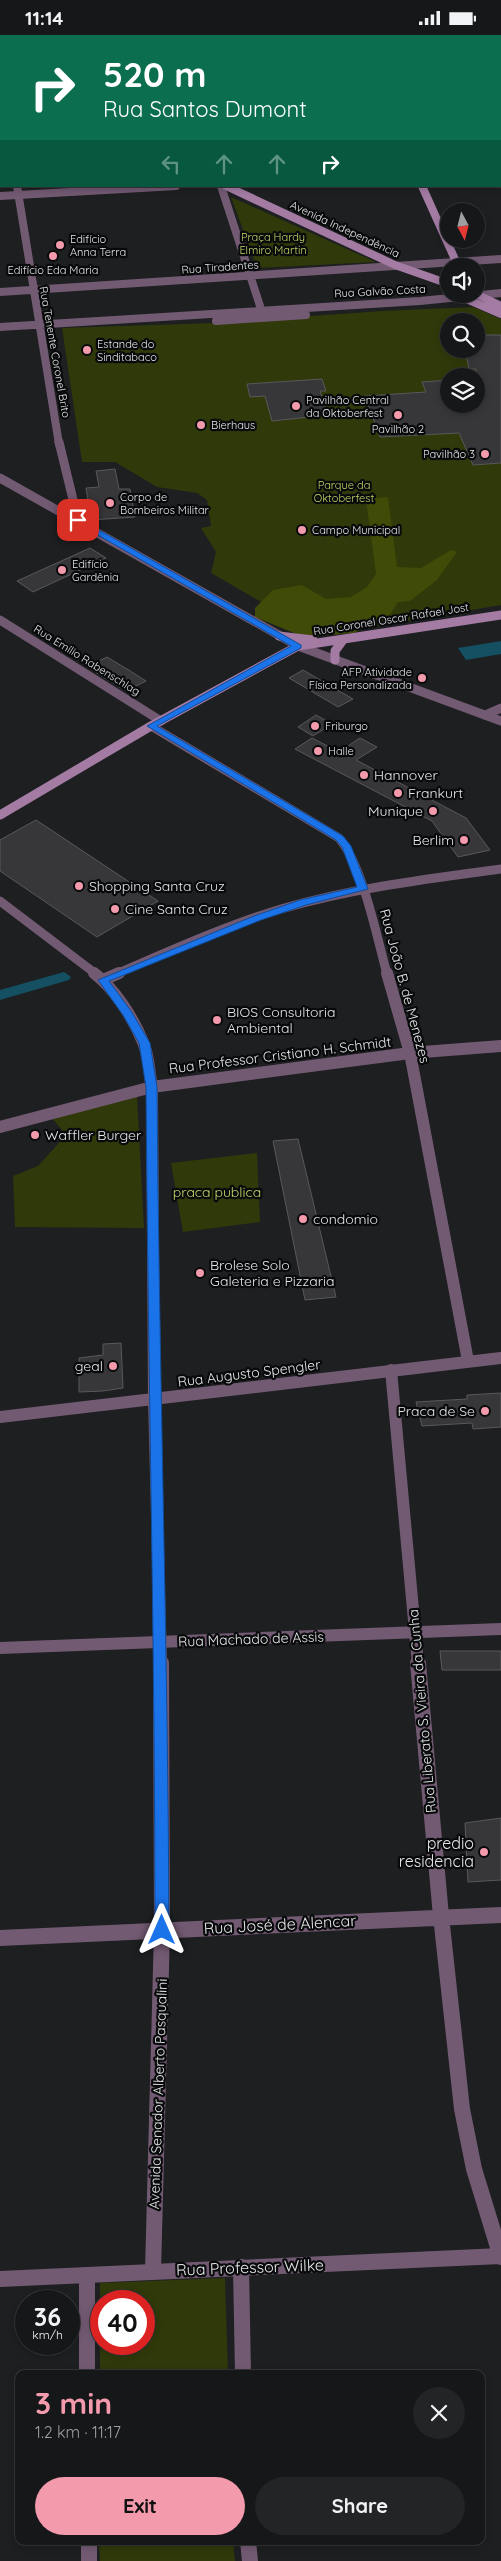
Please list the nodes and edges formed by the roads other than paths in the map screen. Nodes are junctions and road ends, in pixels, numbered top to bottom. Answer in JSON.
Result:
{"nodes":[{"id":1,"x":17,"y":187,"type":"edge"},
{"id":2,"x":159,"y":187,"type":"edge"},
{"id":3,"x":221,"y":187,"type":"edge"},
{"id":4,"x":228,"y":187,"type":"edge"},
{"id":5,"x":422,"y":187,"type":"edge"},
{"id":6,"x":19,"y":195,"type":"junction"},
{"id":7,"x":0,"y":196,"type":"edge"},
{"id":8,"x":454,"y":258,"type":"edge"},
{"id":9,"x":501,"y":259,"type":"edge"},
{"id":10,"x":485,"y":261,"type":"edge"},
{"id":11,"x":440,"y":264,"type":"edge"},
{"id":12,"x":394,"y":265,"type":"junction"},
{"id":13,"x":250,"y":277,"type":"junction"},
{"id":14,"x":428,"y":279,"type":"junction"},
{"id":15,"x":440,"y":282,"type":"edge"},
{"id":16,"x":440,"y":286,"type":"edge"},
{"id":17,"x":33,"y":290,"type":"junction"},
{"id":18,"x":0,"y":292,"type":"edge"},
{"id":19,"x":485,"y":293,"type":"edge"},
{"id":20,"x":501,"y":293,"type":"edge"},
{"id":21,"x":440,"y":296,"type":"edge"},
{"id":22,"x":485,"y":297,"type":"edge"},
{"id":23,"x":475,"y":304,"type":"junction"},
{"id":24,"x":499,"y":304,"type":"edge"},
{"id":25,"x":260,"y":309,"type":"junction"},
{"id":26,"x":501,"y":314,"type":"edge"},
{"id":27,"x":264,"y":319,"type":"junction"},
{"id":28,"x":39,"y":325,"type":"junction"},
{"id":29,"x":0,"y":327,"type":"edge"},
{"id":30,"x":0,"y":478,"type":"edge"},
{"id":31,"x":69,"y":491,"type":"junction"},
{"id":32,"x":41,"y":503,"type":"junction"},
{"id":33,"x":78,"y":520,"type":"junction"},
{"id":34,"x":501,"y":615,"type":"edge"},
{"id":35,"x":0,"y":620,"type":"edge"},
{"id":36,"x":277,"y":634,"type":"junction"},
{"id":37,"x":340,"y":640,"type":"junction"},
{"id":38,"x":298,"y":646,"type":"junction"},
{"id":39,"x":277,"y":658,"type":"junction"},
{"id":40,"x":334,"y":660,"type":"junction"},
{"id":41,"x":501,"y":708,"type":"edge"},
{"id":42,"x":485,"y":715,"type":"junction"},
{"id":43,"x":501,"y":721,"type":"edge"},
{"id":44,"x":156,"y":724,"type":"junction"},
{"id":45,"x":1,"y":813,"type":"edge"},
{"id":46,"x":501,"y":869,"type":"edge"},
{"id":47,"x":363,"y":889,"type":"junction"},
{"id":48,"x":0,"y":901,"type":"edge"},
{"id":49,"x":103,"y":980,"type":"junction"},
{"id":50,"x":501,"y":1046,"type":"edge"},
{"id":51,"x":410,"y":1053,"type":"junction"},
{"id":52,"x":152,"y":1087,"type":"junction"},
{"id":53,"x":0,"y":1127,"type":"edge"},
{"id":54,"x":501,"y":1358,"type":"edge"},
{"id":55,"x":468,"y":1361,"type":"junction"},
{"id":56,"x":391,"y":1370,"type":"junction"},
{"id":57,"x":154,"y":1400,"type":"junction"},
{"id":58,"x":0,"y":1417,"type":"edge"},
{"id":59,"x":501,"y":1629,"type":"edge"},
{"id":60,"x":414,"y":1634,"type":"junction"},
{"id":61,"x":161,"y":1643,"type":"junction"},
{"id":62,"x":0,"y":1648,"type":"edge"},
{"id":63,"x":501,"y":1915,"type":"edge"},
{"id":64,"x":441,"y":1916,"type":"junction"},
{"id":65,"x":162,"y":1930,"type":"junction"},
{"id":66,"x":0,"y":1939,"type":"edge"},
{"id":67,"x":501,"y":2257,"type":"edge"},
{"id":68,"x":241,"y":2267,"type":"junction"},
{"id":69,"x":153,"y":2271,"type":"junction"},
{"id":70,"x":86,"y":2275,"type":"junction"},
{"id":71,"x":0,"y":2279,"type":"edge"},
{"id":72,"x":87,"y":2370,"type":"edge"},
{"id":73,"x":243,"y":2370,"type":"edge"},
{"id":74,"x":88,"y":2545,"type":"edge"},
{"id":75,"x":248,"y":2545,"type":"edge"},
{"id":76,"x":89,"y":2561,"type":"edge"},
{"id":77,"x":250,"y":2561,"type":"edge"}],
"edges":[{"from":1,"to":6,"type":"street","name":"Rua Tenente Coronel Brito"},
{"from":2,"to":6,"type":"street"},
{"from":3,"to":13,"type":"street"},
{"from":4,"to":12,"type":"main road","name":"Avenida Independência"},
{"from":5,"to":8,"type":"main road"},
{"from":6,"to":7,"type":"street"},
{"from":6,"to":17,"type":"street","name":"Rua Tenente Coronel Brito"},
{"from":9,"to":10,"type":"street","name":"Rua Tiradentes"},
{"from":11,"to":12,"type":"street","name":"Rua Tiradentes"},
{"from":12,"to":13,"type":"street","name":"Rua Tiradentes"},
{"from":12,"to":14,"type":"main road","name":"Avenida Independência"},
{"from":13,"to":17,"type":"street","name":"Rua Tiradentes"},
{"from":13,"to":25,"type":"street"},
{"from":14,"to":15,"type":"main road","name":"Avenida Independência"},
{"from":14,"to":16,"type":"main road","name":"Avenida Independência"},
{"from":17,"to":18,"type":"street","name":"Rua Tiradentes"},
{"from":17,"to":28,"type":"street","name":"Rua Tenente Coronel Brito"},
{"from":19,"to":20,"type":"street","name":"Rua Galvão Costa"},
{"from":21,"to":25,"type":"street","name":"Rua Galvão Costa"},
{"from":22,"to":24,"type":"main road"},
{"from":23,"to":24,"type":"street","name":"Rua Galvão Costa"},
{"from":23,"to":26,"type":"main road"},
{"from":23,"to":27,"type":"street","name":"Rua Galvão Costa"},
{"from":25,"to":27,"type":"street"},
{"from":25,"to":28,"type":"street","name":"Rua Galvão Costa"},
{"from":27,"to":28,"type":"street","name":"Rua Galvão Costa"},
{"from":28,"to":29,"type":"street","name":"Rua Galvão Costa"},
{"from":28,"to":31,"type":"street","name":"Rua Tenente Coronel Brito"},
{"from":30,"to":32,"type":"street"},
{"from":31,"to":32,"type":"street"},
{"from":31,"to":33,"type":"street","name":"Rua Tenente Coronel Brito"},
{"from":32,"to":33,"type":"street"},
{"from":33,"to":36,"type":"street"},
{"from":34,"to":37,"type":"main road","name":"Rua Coronel Oscar Rafael Jost"},
{"from":35,"to":44,"type":"street","name":"Rua Emílio Rabenschlag"},
{"from":36,"to":37,"type":"main road"},
{"from":36,"to":38,"type":"street"},
{"from":36,"to":39,"type":"main road"},
{"from":37,"to":38,"type":"main road","name":"Rua Coronel Oscar Rafael Jost"},
{"from":37,"to":40,"type":"main road"},
{"from":38,"to":39,"type":"main road","name":"Rua Coronel Oscar Rafael Jost"},
{"from":38,"to":40,"type":"street"},
{"from":39,"to":44,"type":"main road","name":"Rua Coronel Oscar Rafael Jost"},
{"from":40,"to":42,"type":"street"},
{"from":41,"to":42,"type":"street"},
{"from":42,"to":43,"type":"street"},
{"from":44,"to":45,"type":"main road","name":"Rua Coronel Oscar Rafael Jost"},
{"from":44,"to":47,"type":"street","name":"Rua João B. de Menezes"},
{"from":46,"to":47,"type":"street"},
{"from":47,"to":49,"type":"street"},
{"from":47,"to":51,"type":"street","name":"Rua João B. de Menezes"},
{"from":48,"to":49,"type":"street","name":"Avenida Senador Alberto Pasqualini"},
{"from":49,"to":52,"type":"street","name":"Avenida Senador Alberto Pasqualini"},
{"from":50,"to":51,"type":"street","name":"Rua Professor Cristiano H. Schmidt"},
{"from":51,"to":52,"type":"street","name":"Rua Professor Cristiano H. Schmidt"},
{"from":51,"to":55,"type":"street","name":"Rua João B. de Menezes"},
{"from":52,"to":53,"type":"street","name":"Rua Professor Cristiano H. Schmidt"},
{"from":52,"to":57,"type":"street","name":"Avenida Senador Alberto Pasqualini"},
{"from":54,"to":55,"type":"street","name":"Rua Augusto Spengler"},
{"from":55,"to":56,"type":"street","name":"Rua Augusto Spengler"},
{"from":56,"to":57,"type":"street","name":"Rua Augusto Spengler"},
{"from":56,"to":60,"type":"street","name":"Rua Liberato S. Vieira da Cunha"},
{"from":57,"to":58,"type":"street","name":"Rua Augusto Spengler"},
{"from":57,"to":61,"type":"street","name":"Avenida Senador Alberto Pasqualini"},
{"from":59,"to":60,"type":"street","name":"Rua Machado de Assis"},
{"from":60,"to":61,"type":"street","name":"Rua Machado de Assis"},
{"from":60,"to":64,"type":"street","name":"Rua Liberato S. Vieira da Cunha"},
{"from":61,"to":62,"type":"street","name":"Rua Machado de Assis"},
{"from":61,"to":65,"type":"street","name":"Avenida Senador Alberto Pasqualini"},
{"from":63,"to":64,"type":"street","name":"Rua José de Alencar"},
{"from":64,"to":65,"type":"street","name":"Rua José de Alencar"},
{"from":64,"to":67,"type":"street","name":"Rua Liberato S. Vieira da Cunha"},
{"from":65,"to":66,"type":"street","name":"Rua José de Alencar"},
{"from":65,"to":69,"type":"street","name":"Avenida Senador Alberto Pasqualini"},
{"from":67,"to":68,"type":"street","name":"Rua Professor Wilke"},
{"from":68,"to":69,"type":"street","name":"Rua Professor Wilke"},
{"from":68,"to":73,"type":"street"},
{"from":69,"to":70,"type":"street","name":"Rua Professor Wilke"},
{"from":70,"to":71,"type":"street","name":"Rua Professor Wilke"},
{"from":70,"to":72,"type":"street"},
{"from":74,"to":76,"type":"street"},
{"from":75,"to":77,"type":"street"}]}
